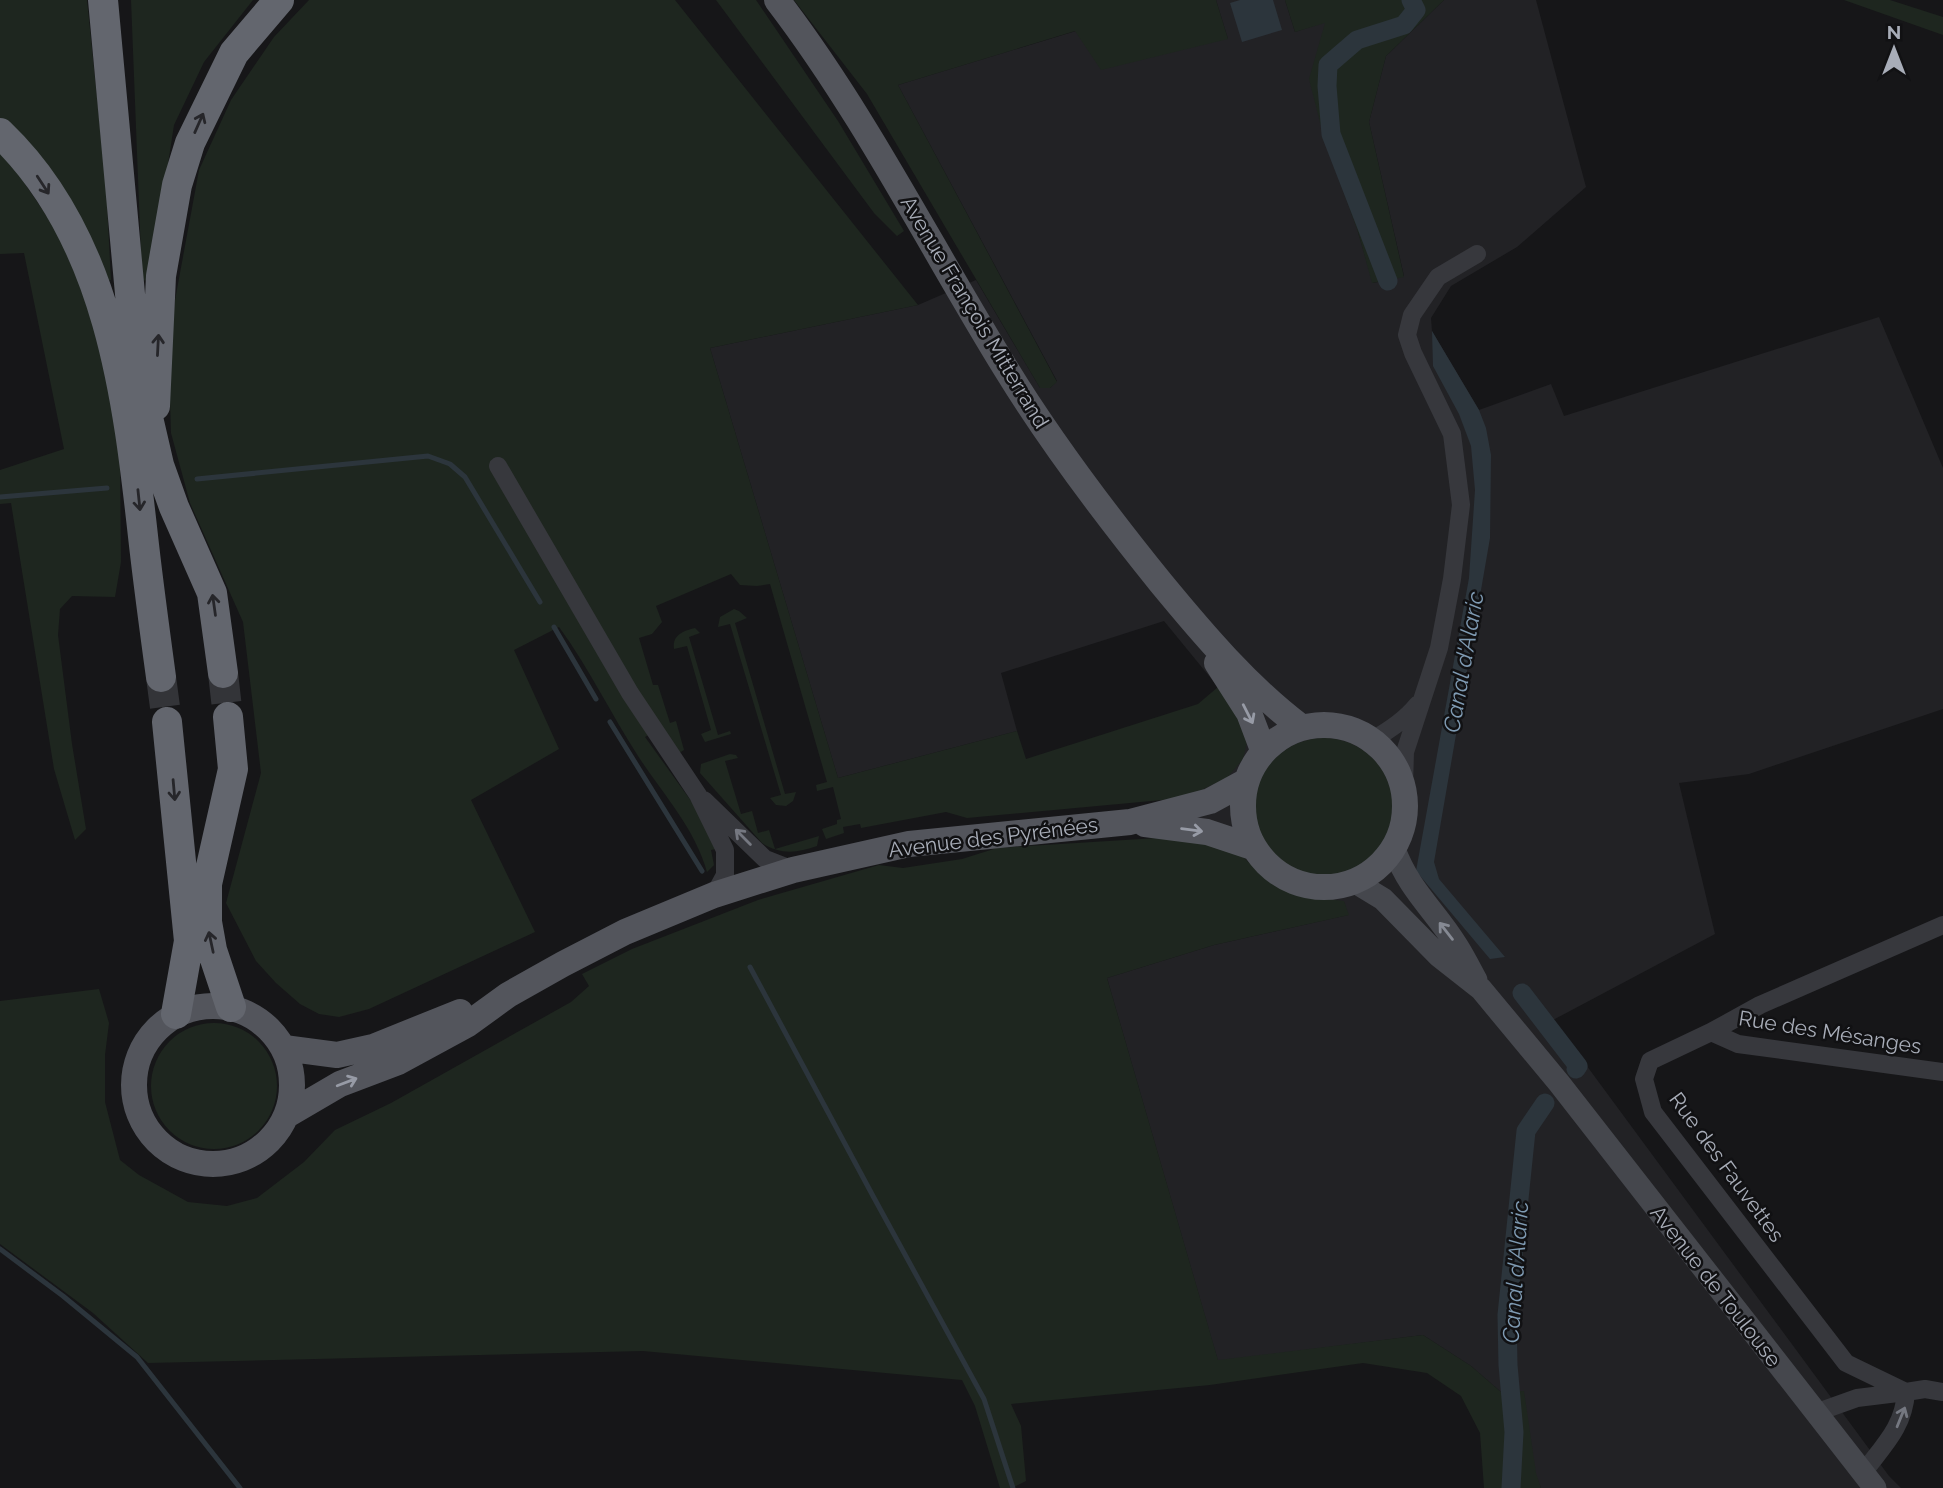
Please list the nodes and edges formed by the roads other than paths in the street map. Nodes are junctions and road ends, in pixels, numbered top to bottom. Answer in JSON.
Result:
{"nodes":[{"id":1,"x":103,"y":0,"type":"edge"},
{"id":2,"x":279,"y":0,"type":"edge"},
{"id":3,"x":777,"y":0,"type":"edge"},
{"id":4,"x":0,"y":133,"type":"edge"},
{"id":5,"x":1477,"y":254,"type":"dead end"},
{"id":6,"x":143,"y":435,"type":"junction"},
{"id":7,"x":498,"y":466,"type":"dead end"},
{"id":8,"x":1187,"y":614,"type":"junction"},
{"id":9,"x":223,"y":673,"type":"tunnel mouth"},
{"id":10,"x":161,"y":677,"type":"tunnel mouth"},
{"id":11,"x":1422,"y":699,"type":"junction"},
{"id":12,"x":228,"y":717,"type":"tunnel mouth"},
{"id":13,"x":167,"y":722,"type":"tunnel mouth"},
{"id":14,"x":1301,"y":727,"type":"junction"},
{"id":15,"x":1372,"y":740,"type":"junction"},
{"id":16,"x":1263,"y":750,"type":"junction"},
{"id":17,"x":1245,"y":782,"type":"junction"},
{"id":18,"x":1404,"y":786,"type":"junction"},
{"id":19,"x":698,"y":795,"type":"junction"},
{"id":20,"x":1130,"y":822,"type":"junction"},
{"id":21,"x":1252,"y":848,"type":"junction"},
{"id":22,"x":1394,"y":849,"type":"junction"},
{"id":23,"x":793,"y":870,"type":"junction"},
{"id":24,"x":1356,"y":881,"type":"junction"},
{"id":25,"x":714,"y":895,"type":"junction"},
{"id":26,"x":1943,"y":925,"type":"edge"},
{"id":27,"x":1481,"y":989,"type":"junction"},
{"id":28,"x":508,"y":995,"type":"junction"},
{"id":29,"x":231,"y":1007,"type":"junction"},
{"id":30,"x":176,"y":1014,"type":"junction"},
{"id":31,"x":1711,"y":1032,"type":"junction"},
{"id":32,"x":284,"y":1048,"type":"junction"},
{"id":33,"x":1943,"y":1072,"type":"edge"},
{"id":34,"x":287,"y":1115,"type":"junction"},
{"id":35,"x":1906,"y":1392,"type":"junction"},
{"id":36,"x":1943,"y":1392,"type":"edge"},
{"id":37,"x":1815,"y":1413,"type":"junction"},
{"id":38,"x":1869,"y":1481,"type":"edge"}],
"edges":[{"from":1,"to":6,"type":"highway"},
{"from":6,"to":2,"type":"highway","one_way":true},
{"from":3,"to":8,"type":"main road","name":"Avenue François Mitterrand"},
{"from":4,"to":6,"type":"highway","one_way":true},
{"from":5,"to":11,"type":"street"},
{"from":9,"to":6,"type":"highway","one_way":true},
{"from":6,"to":10,"type":"highway","one_way":true},
{"from":7,"to":19,"type":"street"},
{"from":8,"to":14,"type":"main road","name":"Avenue François Mitterrand"},
{"from":8,"to":16,"type":"main road","name":"Avenue François Mitterrand","one_way":true},
{"from":11,"to":15,"type":"street"},
{"from":11,"to":18,"type":"street"},
{"from":29,"to":12,"type":"highway","one_way":true},
{"from":13,"to":30,"type":"highway","one_way":true},
{"from":14,"to":15,"type":"main road"},
{"from":14,"to":16,"type":"main road"},
{"from":15,"to":18,"type":"main road"},
{"from":16,"to":17,"type":"main road"},
{"from":17,"to":20,"type":"main road"},
{"from":17,"to":21,"type":"main road"},
{"from":18,"to":22,"type":"main road"},
{"from":23,"to":19,"type":"street","one_way":true},
{"from":19,"to":25,"type":"street"},
{"from":20,"to":21,"type":"main road","one_way":true},
{"from":20,"to":23,"type":"main road","name":"Avenue des Pyrénées"},
{"from":21,"to":24,"type":"main road"},
{"from":22,"to":24,"type":"main road"},
{"from":27,"to":22,"type":"main road","one_way":true},
{"from":23,"to":25,"type":"main road","name":"Avenue des Pyrénées"},
{"from":24,"to":27,"type":"main road"},
{"from":25,"to":28,"type":"main road","name":"Avenue des Pyrénées"},
{"from":26,"to":31,"type":"street","name":"Rue des Fauvettes"},
{"from":27,"to":37,"type":"main road","name":"Avenue de Toulouse"},
{"from":28,"to":32,"type":"main road","name":"Avenue des Pyrénées"},
{"from":34,"to":28,"type":"main road","name":"Avenue des Pyrénées","one_way":true},
{"from":29,"to":30,"type":"main road"},
{"from":29,"to":32,"type":"main road"},
{"from":30,"to":34,"type":"main road"},
{"from":31,"to":33,"type":"street","name":"Rue des Mésanges"},
{"from":31,"to":35,"type":"street","name":"Rue des Fauvettes"},
{"from":32,"to":34,"type":"main road"},
{"from":35,"to":36,"type":"street"},
{"from":35,"to":37,"type":"street"},
{"from":38,"to":35,"type":"street","one_way":true},
{"from":37,"to":38,"type":"main road","name":"Avenue de Toulouse"}]}
